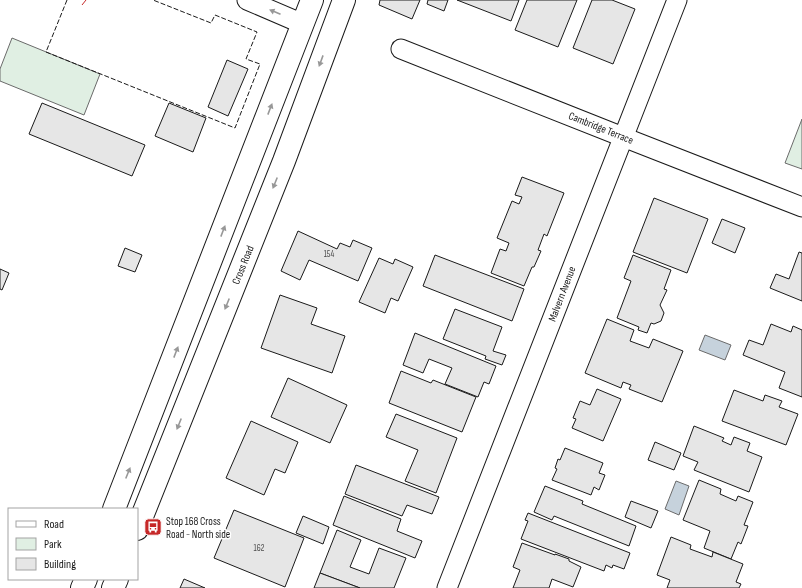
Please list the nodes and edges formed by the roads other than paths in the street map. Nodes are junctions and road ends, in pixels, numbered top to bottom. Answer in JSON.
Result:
{"nodes":[{"id":1,"x":247,"y":0,"type":"edge"},
{"id":2,"x":344,"y":0,"type":"edge"},
{"id":3,"x":677,"y":0,"type":"edge"},
{"id":4,"x":308,"y":1,"type":"edge"},
{"id":5,"x":303,"y":24,"type":"junction"},
{"id":6,"x":335,"y":25,"type":"junction"},
{"id":7,"x":401,"y":49,"type":"dead end"},
{"id":8,"x":623,"y":137,"type":"junction"},
{"id":9,"x":802,"y":206,"type":"edge"},
{"id":10,"x":114,"y":508,"type":"edge"},
{"id":11,"x":138,"y":526,"type":"edge"},
{"id":12,"x":447,"y":588,"type":"edge"}],
"edges":[{"from":5,"to":1,"type":"street","one_way":true},
{"from":2,"to":6,"type":"highway","name":"Cross Road"},
{"from":3,"to":8,"type":"street","name":"Malvern Avenue"},
{"from":4,"to":5,"type":"highway"},
{"from":4,"to":6,"type":"highway"},
{"from":5,"to":6,"type":"highway"},
{"from":10,"to":5,"type":"highway","one_way":true},
{"from":6,"to":11,"type":"highway","name":"Cross Road","one_way":true},
{"from":7,"to":8,"type":"street","name":"Cambridge Terrace"},
{"from":8,"to":9,"type":"street","name":"Cambridge Terrace"},
{"from":8,"to":12,"type":"street","name":"Malvern Avenue"}]}
